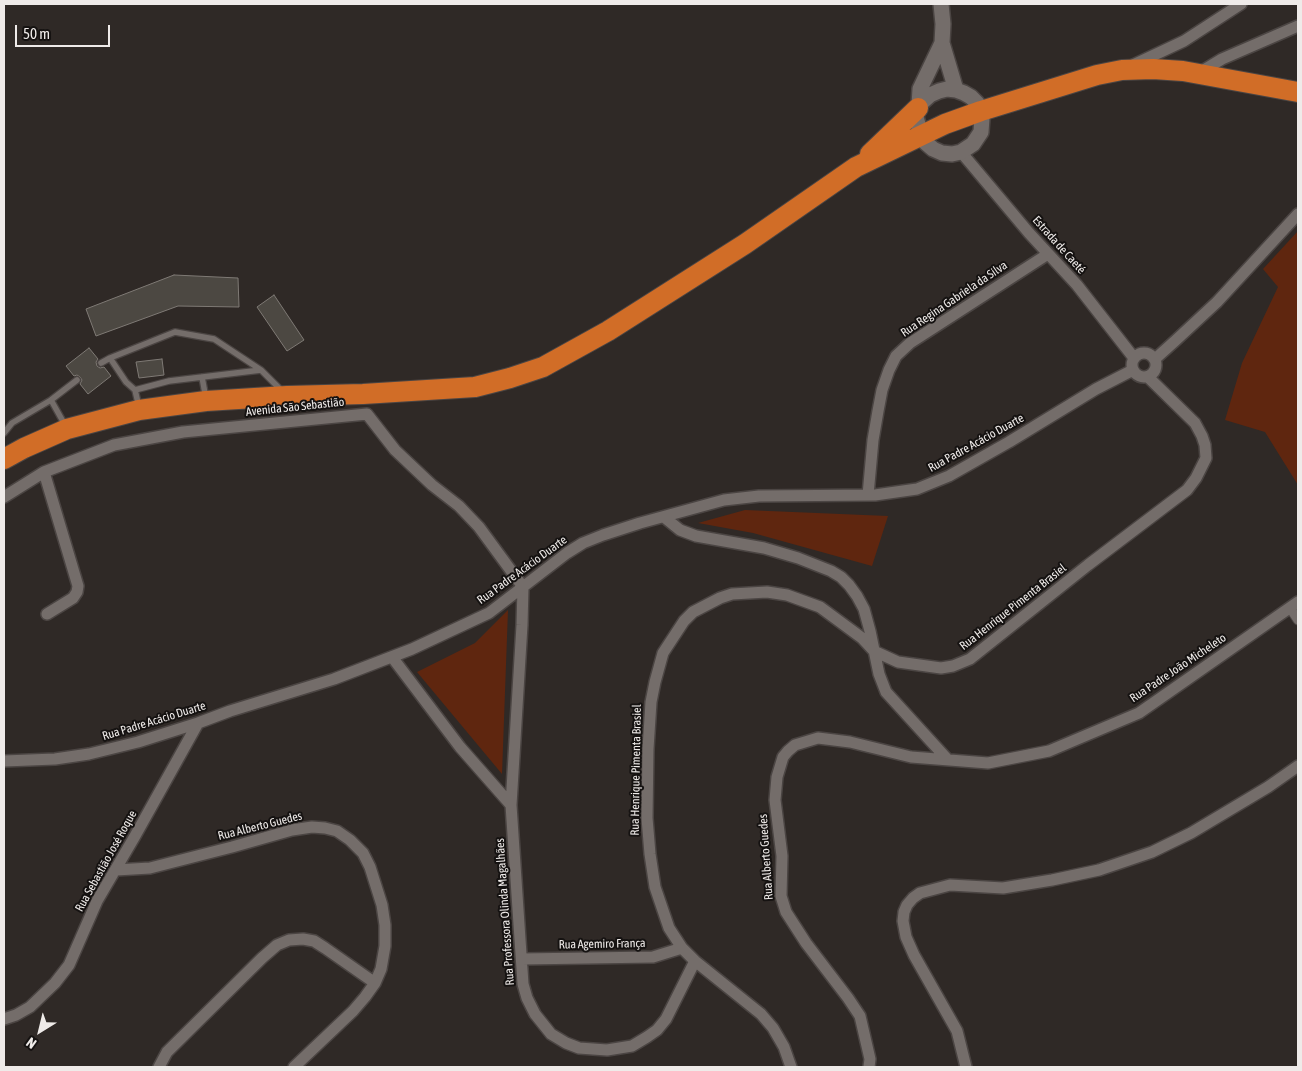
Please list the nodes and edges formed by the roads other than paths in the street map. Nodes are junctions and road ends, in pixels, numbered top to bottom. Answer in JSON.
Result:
{"nodes":[{"id":1,"x":941,"y":4,"type":"edge"},
{"id":2,"x":1241,"y":4,"type":"edge"},
{"id":3,"x":1298,"y":26,"type":"edge"},
{"id":4,"x":942,"y":43,"type":"junction"},
{"id":5,"x":1122,"y":70,"type":"junction"},
{"id":6,"x":1198,"y":74,"type":"junction"},
{"id":7,"x":956,"y":90,"type":"junction"},
{"id":8,"x":1298,"y":92,"type":"edge"},
{"id":9,"x":918,"y":107,"type":"junction"},
{"id":10,"x":980,"y":111,"type":"junction"},
{"id":11,"x":920,"y":135,"type":"junction"},
{"id":12,"x":961,"y":152,"type":"junction"},
{"id":13,"x":856,"y":167,"type":"junction"},
{"id":14,"x":1298,"y":214,"type":"edge"},
{"id":15,"x":1048,"y":254,"type":"junction"},
{"id":16,"x":110,"y":358,"type":"junction"},
{"id":17,"x":1134,"y":358,"type":"junction"},
{"id":18,"x":1154,"y":359,"type":"junction"},
{"id":19,"x":101,"y":363,"type":"dead end"},
{"id":20,"x":261,"y":370,"type":"junction"},
{"id":21,"x":1133,"y":370,"type":"junction"},
{"id":22,"x":202,"y":377,"type":"junction"},
{"id":23,"x":1148,"y":377,"type":"junction"},
{"id":24,"x":77,"y":380,"type":"dead end"},
{"id":25,"x":135,"y":390,"type":"junction"},
{"id":26,"x":362,"y":394,"type":"junction"},
{"id":27,"x":287,"y":396,"type":"junction"},
{"id":28,"x":51,"y":400,"type":"junction"},
{"id":29,"x":206,"y":401,"type":"junction"},
{"id":30,"x":139,"y":410,"type":"junction"},
{"id":31,"x":367,"y":414,"type":"junction"},
{"id":32,"x":68,"y":429,"type":"junction"},
{"id":33,"x":4,"y":433,"type":"edge"},
{"id":34,"x":4,"y":459,"type":"edge"},
{"id":35,"x":44,"y":472,"type":"junction"},
{"id":36,"x":868,"y":495,"type":"junction"},
{"id":37,"x":4,"y":497,"type":"edge"},
{"id":38,"x":664,"y":517,"type":"junction"},
{"id":39,"x":523,"y":588,"type":"junction"},
{"id":40,"x":1294,"y":605,"type":"edge"},
{"id":41,"x":47,"y":614,"type":"dead end"},
{"id":42,"x":1298,"y":620,"type":"edge"},
{"id":43,"x":874,"y":651,"type":"junction"},
{"id":44,"x":392,"y":657,"type":"junction"},
{"id":45,"x":198,"y":723,"type":"junction"},
{"id":46,"x":912,"y":757,"type":"joint"},
{"id":47,"x":948,"y":760,"type":"junction"},
{"id":48,"x":4,"y":761,"type":"edge"},
{"id":49,"x":1298,"y":766,"type":"edge"},
{"id":50,"x":511,"y":805,"type":"junction"},
{"id":51,"x":116,"y":870,"type":"junction"},
{"id":52,"x":682,"y":948,"type":"junction"},
{"id":53,"x":522,"y":959,"type":"junction"},
{"id":54,"x":695,"y":961,"type":"junction"},
{"id":55,"x":375,"y":983,"type":"junction"},
{"id":56,"x":4,"y":1019,"type":"edge"},
{"id":57,"x":159,"y":1067,"type":"edge"},
{"id":58,"x":294,"y":1067,"type":"edge"},
{"id":59,"x":791,"y":1067,"type":"edge"},
{"id":60,"x":869,"y":1067,"type":"edge"},
{"id":61,"x":966,"y":1067,"type":"edge"}],
"edges":[{"from":1,"to":4,"type":"street"},
{"from":2,"to":5,"type":"street"},
{"from":3,"to":6,"type":"street"},
{"from":4,"to":7,"type":"street"},
{"from":4,"to":9,"type":"street"},
{"from":5,"to":6,"type":"highway"},
{"from":5,"to":10,"type":"highway"},
{"from":6,"to":8,"type":"highway"},
{"from":7,"to":9,"type":"street"},
{"from":7,"to":10,"type":"street"},
{"from":9,"to":11,"type":"street"},
{"from":9,"to":13,"type":"highway"},
{"from":10,"to":11,"type":"highway"},
{"from":10,"to":12,"type":"street"},
{"from":11,"to":12,"type":"street"},
{"from":11,"to":13,"type":"highway"},
{"from":12,"to":15,"type":"street","name":"Estrada de Caeté"},
{"from":13,"to":26,"type":"highway"},
{"from":14,"to":18,"type":"street"},
{"from":15,"to":17,"type":"street","name":"Estrada de Caeté"},
{"from":15,"to":36,"type":"street","name":"Rua Regina Gabriela da Silva"},
{"from":16,"to":19,"type":"lane"},
{"from":16,"to":20,"type":"lane"},
{"from":16,"to":25,"type":"lane"},
{"from":17,"to":18,"type":"street"},
{"from":17,"to":21,"type":"street"},
{"from":18,"to":23,"type":"street"},
{"from":20,"to":22,"type":"lane"},
{"from":20,"to":27,"type":"lane"},
{"from":21,"to":23,"type":"street"},
{"from":21,"to":36,"type":"street","name":"Rua Padre Acácio Duarte"},
{"from":22,"to":25,"type":"lane"},
{"from":22,"to":29,"type":"lane"},
{"from":23,"to":43,"type":"street","name":"Rua Henrique Pimenta Brasiel"},
{"from":24,"to":28,"type":"lane"},
{"from":25,"to":30,"type":"lane"},
{"from":26,"to":27,"type":"highway"},
{"from":26,"to":31,"type":"street"},
{"from":27,"to":29,"type":"highway"},
{"from":28,"to":32,"type":"lane"},
{"from":28,"to":33,"type":"lane"},
{"from":29,"to":30,"type":"highway"},
{"from":30,"to":32,"type":"highway"},
{"from":31,"to":35,"type":"street","name":"Avenida São Sebastião"},
{"from":31,"to":39,"type":"street"},
{"from":32,"to":34,"type":"highway"},
{"from":35,"to":37,"type":"street","name":"Avenida São Sebastião"},
{"from":35,"to":41,"type":"street"},
{"from":36,"to":38,"type":"street","name":"Rua Padre Acácio Duarte"},
{"from":38,"to":39,"type":"street","name":"Rua Padre Acácio Duarte"},
{"from":38,"to":43,"type":"street"},
{"from":39,"to":44,"type":"street","name":"Rua Padre Acácio Duarte"},
{"from":39,"to":50,"type":"street","name":"Rua Professora Olinda Magalhães"},
{"from":40,"to":42,"type":"street"},
{"from":40,"to":47,"type":"street","name":"Rua Padre João Micheleto"},
{"from":43,"to":47,"type":"street"},
{"from":43,"to":52,"type":"street","name":"Rua Henrique Pimenta Brasiel"},
{"from":44,"to":45,"type":"street","name":"Rua Padre Acácio Duarte"},
{"from":44,"to":50,"type":"street"},
{"from":45,"to":48,"type":"street","name":"Rua Padre Acácio Duarte"},
{"from":45,"to":51,"type":"street","name":"Rua Sebastião José Roque"},
{"from":46,"to":47,"type":"street","name":"Rua Padre João Micheleto"},
{"from":46,"to":60,"type":"street","name":"Rua Alberto Guedes"},
{"from":49,"to":61,"type":"street"},
{"from":50,"to":53,"type":"street","name":"Rua Professora Olinda Magalhães"},
{"from":51,"to":55,"type":"street","name":"Rua Alberto Guedes"},
{"from":51,"to":56,"type":"street","name":"Rua Sebastião José Roque"},
{"from":52,"to":53,"type":"street","name":"Rua Agemiro França"},
{"from":52,"to":54,"type":"street","name":"Rua Henrique Pimenta Brasiel"},
{"from":53,"to":54,"type":"street","name":"Rua Professora Olinda Magalhães"},
{"from":54,"to":59,"type":"street","name":"Rua Henrique Pimenta Brasiel"},
{"from":55,"to":57,"type":"street"},
{"from":55,"to":58,"type":"street","name":"Rua Alberto Guedes"}]}
